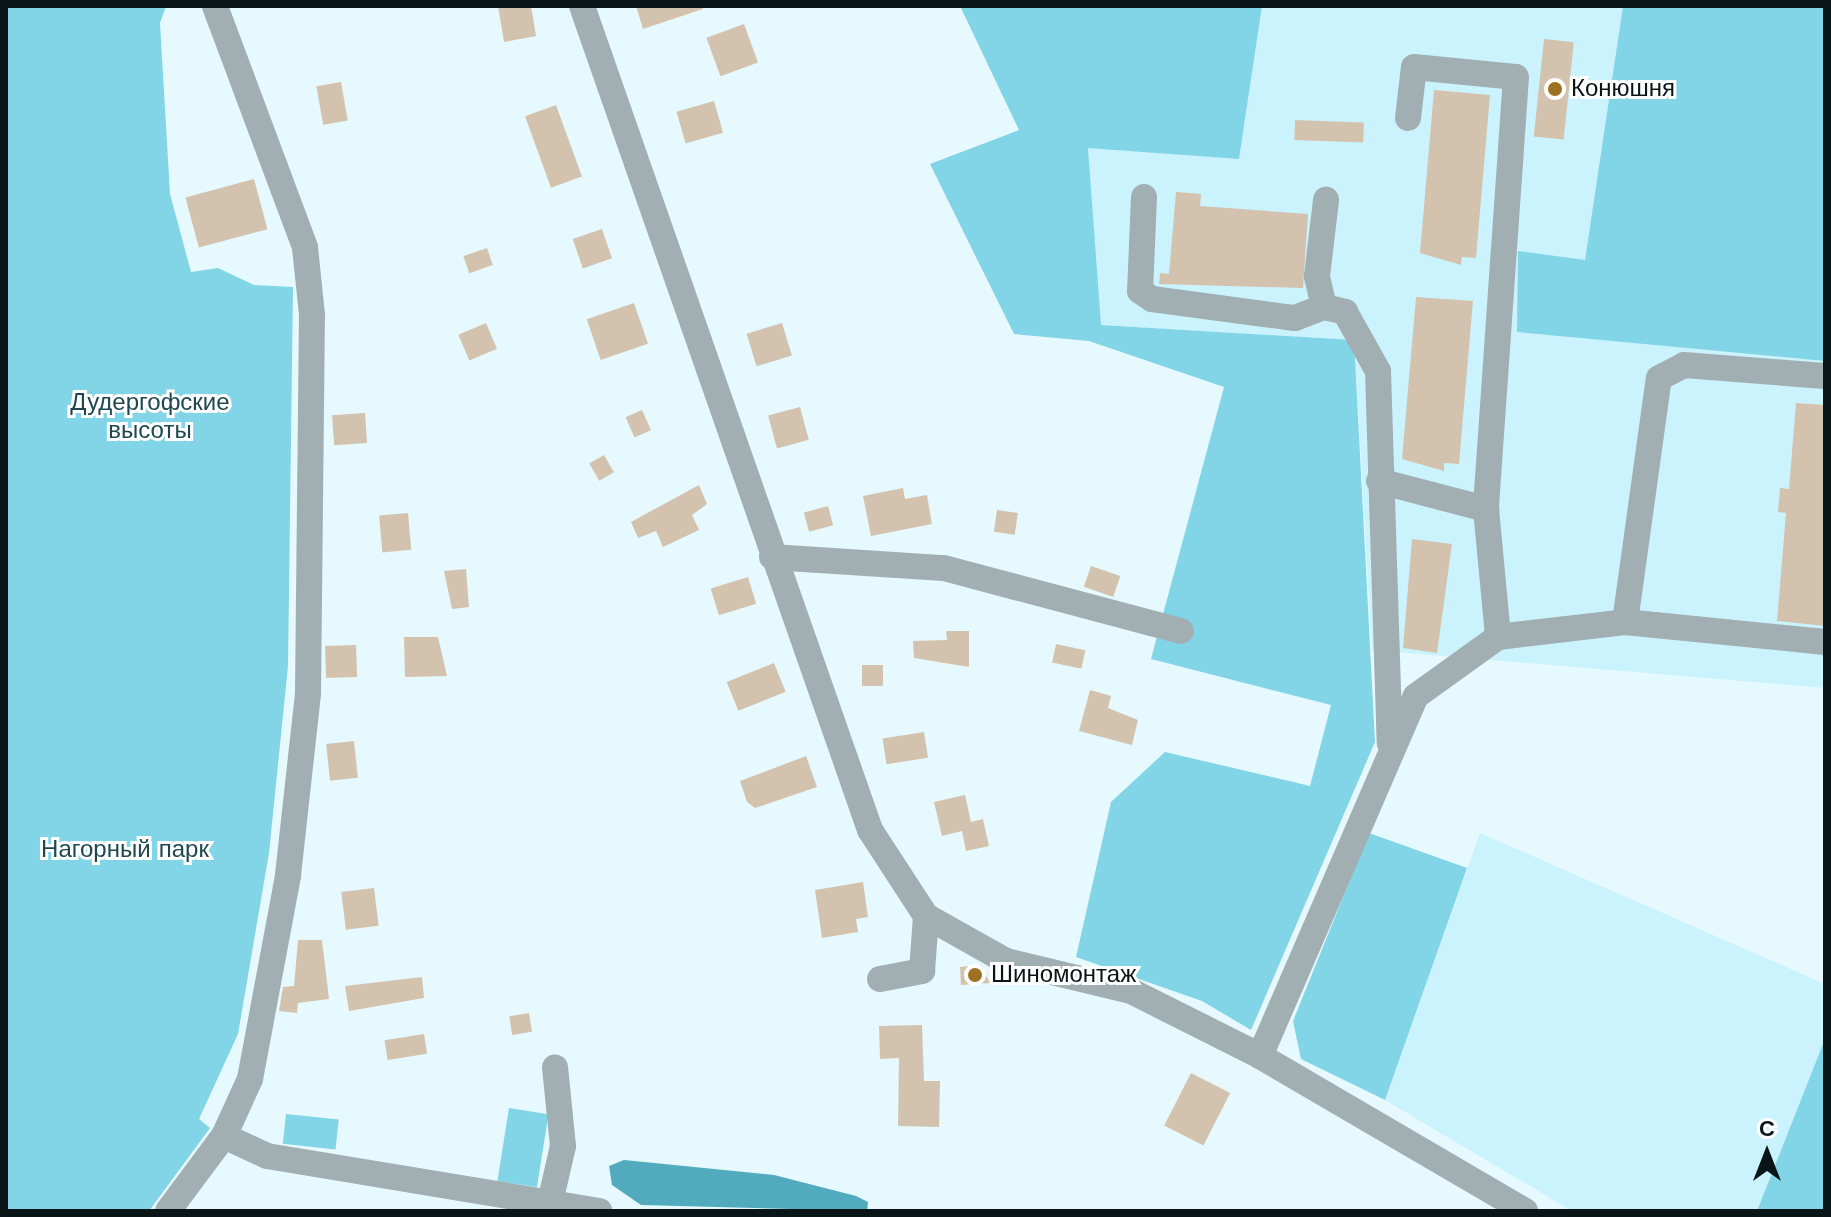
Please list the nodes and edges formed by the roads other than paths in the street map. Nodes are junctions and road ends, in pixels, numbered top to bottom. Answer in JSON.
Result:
{"nodes":[{"id":1,"x":215,"y":6,"type":"edge"},
{"id":2,"x":582,"y":6,"type":"edge"},
{"id":3,"x":1408,"y":118,"type":"dead end"},
{"id":4,"x":1144,"y":197,"type":"dead end"},
{"id":5,"x":1326,"y":200,"type":"dead end"},
{"id":6,"x":1324,"y":307,"type":"junction"},
{"id":7,"x":1825,"y":376,"type":"edge"},
{"id":8,"x":1379,"y":481,"type":"junction"},
{"id":9,"x":1486,"y":509,"type":"junction"},
{"id":10,"x":772,"y":557,"type":"junction"},
{"id":11,"x":1625,"y":622,"type":"junction"},
{"id":12,"x":1181,"y":631,"type":"dead end"},
{"id":13,"x":1498,"y":637,"type":"junction"},
{"id":14,"x":1825,"y":642,"type":"edge"},
{"id":15,"x":1390,"y":743,"type":"junction"},
{"id":16,"x":926,"y":916,"type":"junction"},
{"id":17,"x":880,"y":979,"type":"dead end"},
{"id":18,"x":1260,"y":1056,"type":"junction"},
{"id":19,"x":555,"y":1067,"type":"dead end"},
{"id":20,"x":224,"y":1136,"type":"junction"},
{"id":21,"x":551,"y":1198,"type":"junction"},
{"id":22,"x":590,"y":1210,"type":"edge"},
{"id":23,"x":168,"y":1211,"type":"edge"},
{"id":24,"x":1525,"y":1211,"type":"edge"}],
"edges":[{"from":1,"to":20,"type":"street"},
{"from":2,"to":10,"type":"street"},
{"from":3,"to":9,"type":"street"},
{"from":4,"to":6,"type":"street"},
{"from":5,"to":6,"type":"street"},
{"from":6,"to":8,"type":"street"},
{"from":7,"to":11,"type":"street"},
{"from":8,"to":9,"type":"street"},
{"from":8,"to":15,"type":"street"},
{"from":9,"to":13,"type":"street"},
{"from":10,"to":12,"type":"street"},
{"from":10,"to":16,"type":"street"},
{"from":11,"to":13,"type":"street"},
{"from":11,"to":14,"type":"street"},
{"from":13,"to":15,"type":"street"},
{"from":15,"to":18,"type":"street"},
{"from":16,"to":17,"type":"street"},
{"from":16,"to":18,"type":"street"},
{"from":18,"to":24,"type":"street"},
{"from":19,"to":21,"type":"street"},
{"from":20,"to":21,"type":"street"},
{"from":20,"to":23,"type":"street"},
{"from":21,"to":22,"type":"street"}]}
